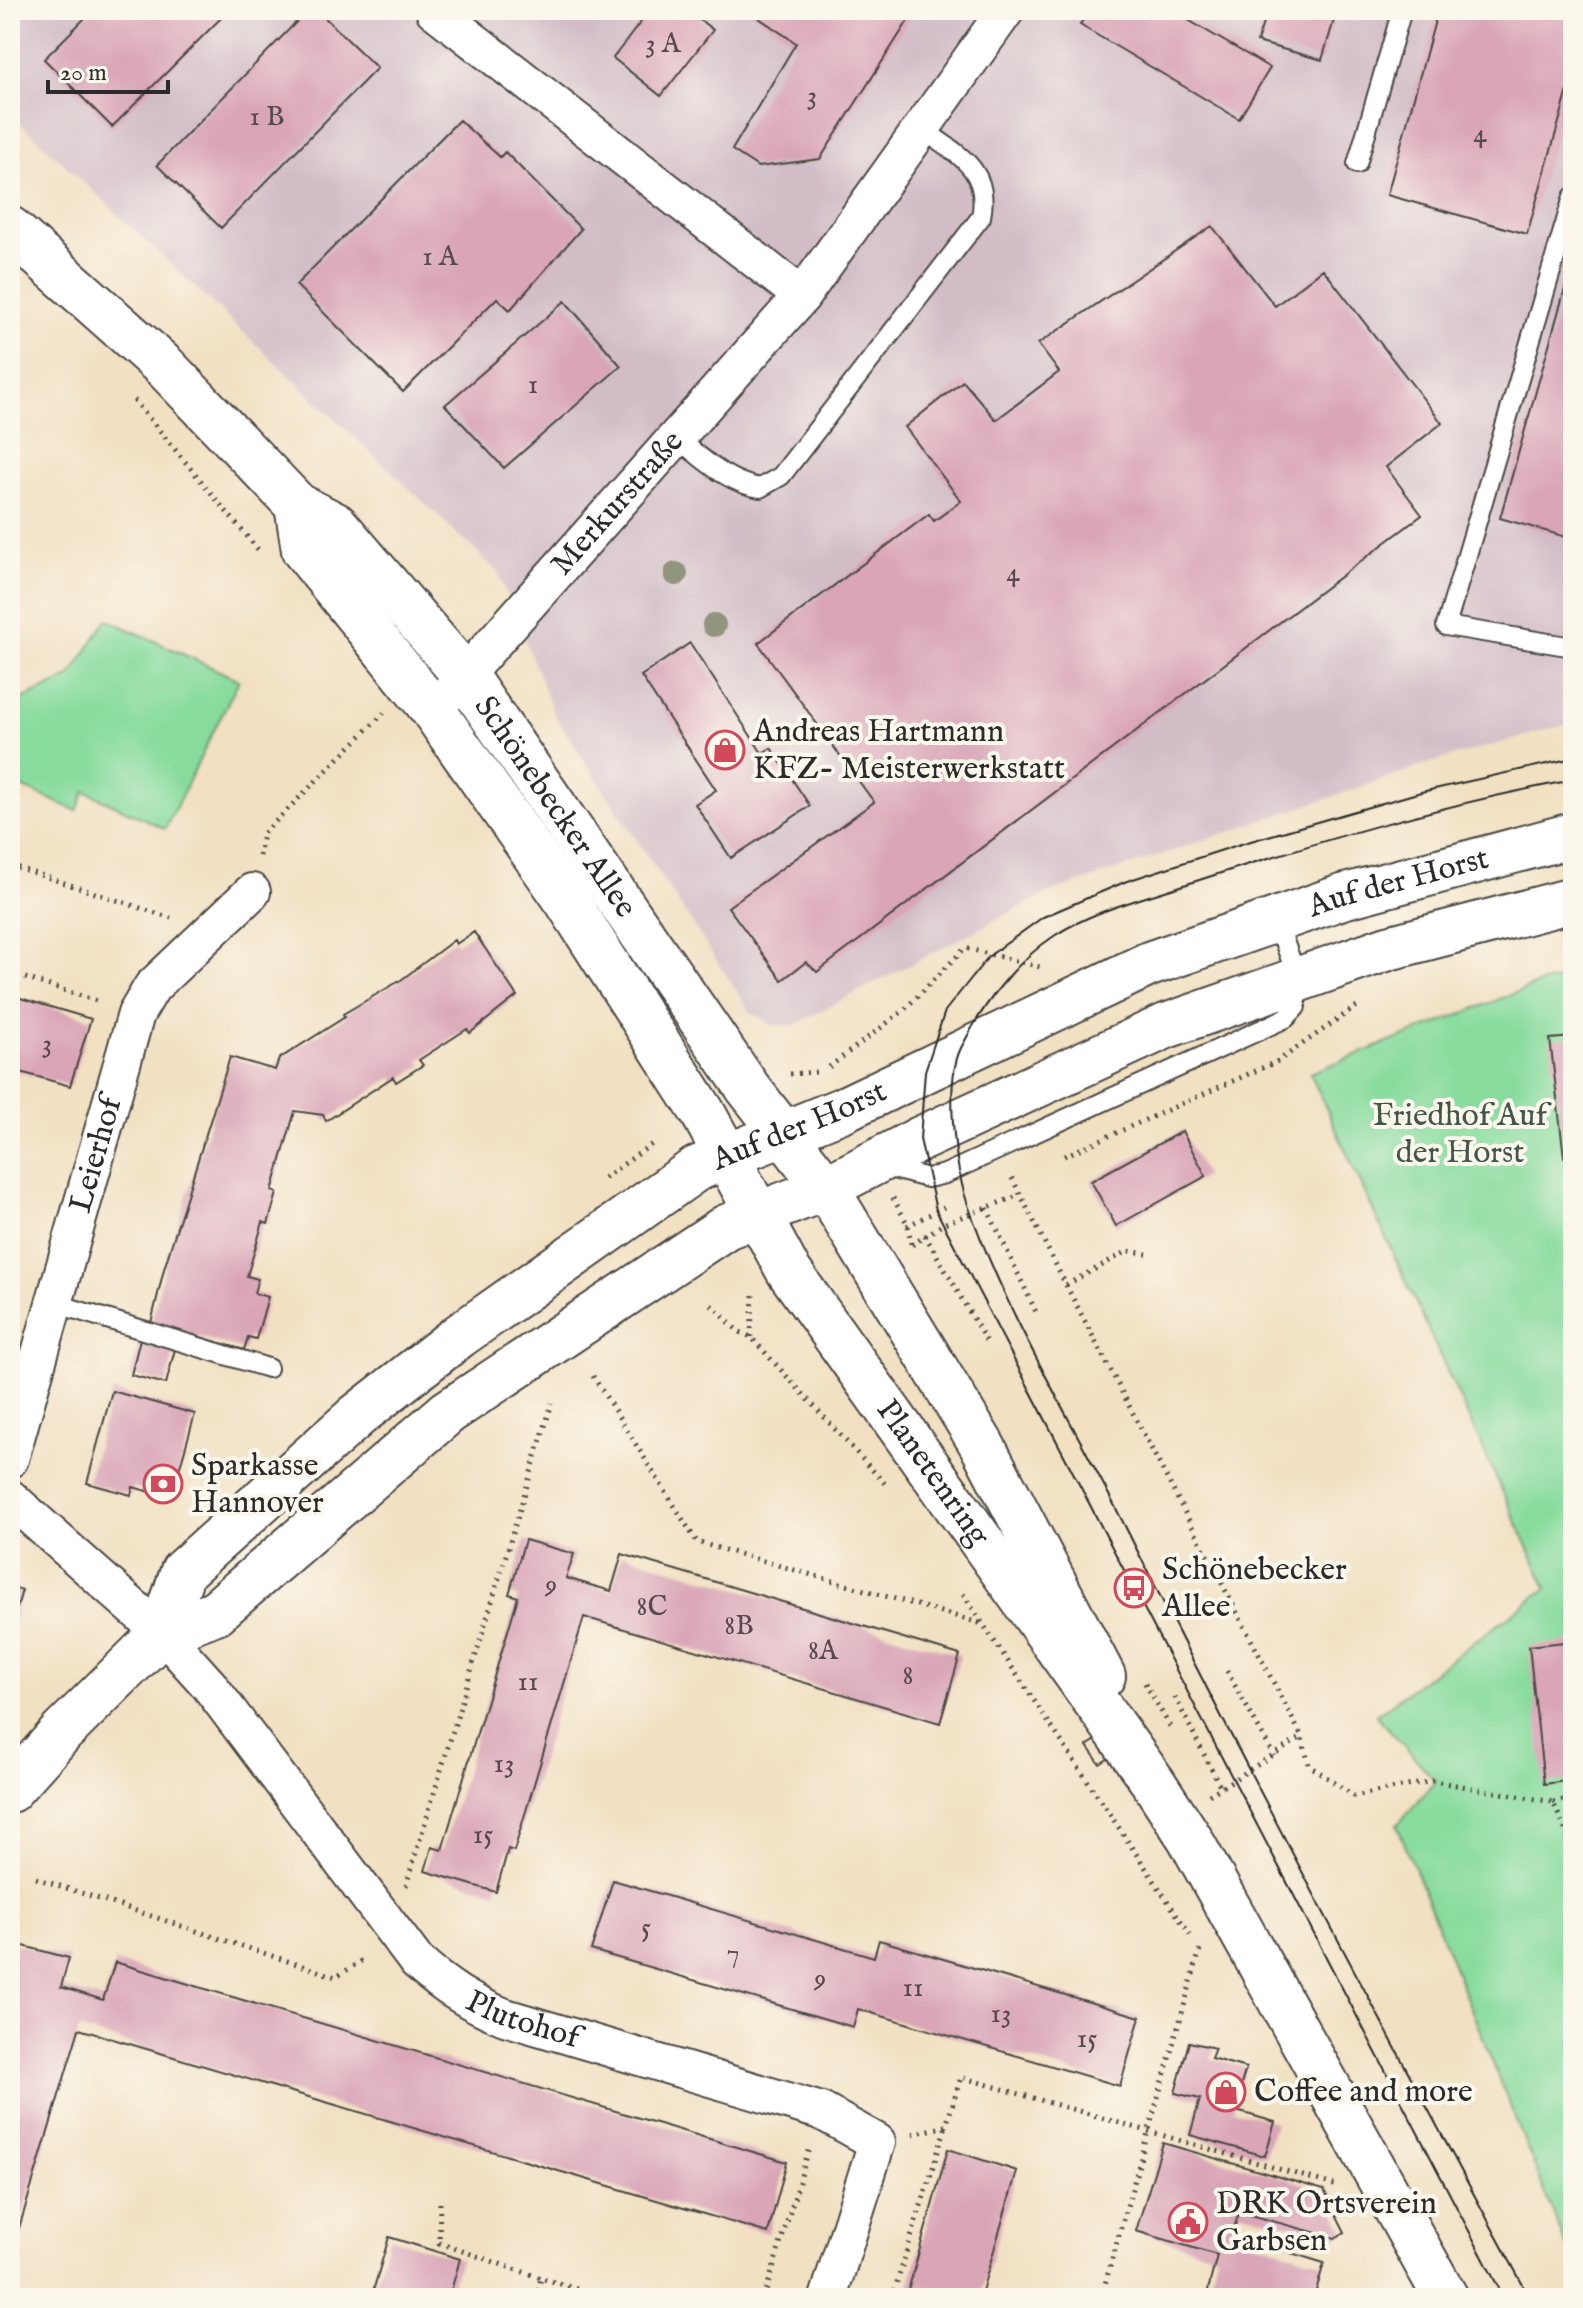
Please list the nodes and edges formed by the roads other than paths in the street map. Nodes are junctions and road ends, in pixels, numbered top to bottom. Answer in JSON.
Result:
{"nodes":[{"id":1,"x":434,"y":10,"type":"edge"},
{"id":2,"x":1006,"y":10,"type":"edge"},
{"id":3,"x":1402,"y":10,"type":"edge"},
{"id":4,"x":921,"y":128,"type":"junction"},
{"id":5,"x":1357,"y":164,"type":"dead end"},
{"id":6,"x":1573,"y":197,"type":"edge"},
{"id":7,"x":10,"y":229,"type":"edge"},
{"id":8,"x":802,"y":296,"type":"junction"},
{"id":9,"x":677,"y":438,"type":"junction"},
{"id":10,"x":297,"y":505,"type":"junction"},
{"id":11,"x":1573,"y":647,"type":"edge"},
{"id":12,"x":465,"y":676,"type":"junction"},
{"id":13,"x":433,"y":710,"type":"junction"},
{"id":14,"x":1573,"y":835,"type":"edge"},
{"id":15,"x":252,"y":892,"type":"road end"},
{"id":16,"x":1573,"y":900,"type":"edge"},
{"id":17,"x":1275,"y":919,"type":"junction"},
{"id":18,"x":1297,"y":977,"type":"junction"},
{"id":19,"x":787,"y":1134,"type":"junction"},
{"id":20,"x":725,"y":1158,"type":"junction"},
{"id":21,"x":826,"y":1188,"type":"junction"},
{"id":22,"x":757,"y":1216,"type":"junction"},
{"id":23,"x":54,"y":1303,"type":"junction"},
{"id":24,"x":268,"y":1368,"type":"dead end"},
{"id":25,"x":10,"y":1459,"type":"edge"},
{"id":26,"x":10,"y":1498,"type":"edge"},
{"id":27,"x":162,"y":1633,"type":"junction"},
{"id":28,"x":1153,"y":1782,"type":"junction"},
{"id":29,"x":10,"y":1790,"type":"edge"},
{"id":30,"x":828,"y":2298,"type":"edge"},
{"id":31,"x":1446,"y":2298,"type":"edge"}],
"edges":[{"from":1,"to":8,"type":"street"},
{"from":2,"to":4,"type":"street","name":"Merkurstraße"},
{"from":3,"to":5,"type":"lane"},
{"from":4,"to":8,"type":"street","name":"Merkurstraße"},
{"from":4,"to":9,"type":"lane"},
{"from":6,"to":11,"type":"lane"},
{"from":7,"to":10,"type":"street","name":"Schönebecker Allee"},
{"from":8,"to":9,"type":"street","name":"Merkurstraße"},
{"from":9,"to":12,"type":"street","name":"Merkurstraße"},
{"from":10,"to":12,"type":"street","name":"Schönebecker Allee"},
{"from":10,"to":13,"type":"street","name":"Schönebecker Allee"},
{"from":12,"to":13,"type":"street","name":"Merkurstraße"},
{"from":12,"to":19,"type":"street","name":"Schönebecker Allee"},
{"from":13,"to":20,"type":"street","name":"Schönebecker Allee"},
{"from":14,"to":17,"type":"street","name":"Auf der Horst"},
{"from":15,"to":23,"type":"street","name":"Leierhof"},
{"from":16,"to":18,"type":"street","name":"Auf der Horst"},
{"from":17,"to":18,"type":"lane"},
{"from":17,"to":19,"type":"street","name":"Auf der Horst"},
{"from":18,"to":21,"type":"street","name":"Auf der Horst"},
{"from":19,"to":20,"type":"street","name":"Auf der Horst"},
{"from":19,"to":21,"type":"street","name":"Planetenring"},
{"from":20,"to":22,"type":"street","name":"Planetenring"},
{"from":20,"to":27,"type":"street","name":"Auf der Horst"},
{"from":21,"to":22,"type":"street","name":"Auf der Horst"},
{"from":21,"to":28,"type":"street","name":"Planetenring"},
{"from":22,"to":27,"type":"street","name":"Auf der Horst"},
{"from":22,"to":28,"type":"street","name":"Planetenring"},
{"from":23,"to":24,"type":"lane"},
{"from":23,"to":25,"type":"street","name":"Leierhof"},
{"from":26,"to":27,"type":"street","name":"Plutohof"},
{"from":27,"to":29,"type":"street","name":"Auf der Horst"},
{"from":27,"to":30,"type":"street","name":"Plutohof"},
{"from":28,"to":31,"type":"street","name":"Planetenring"}]}
